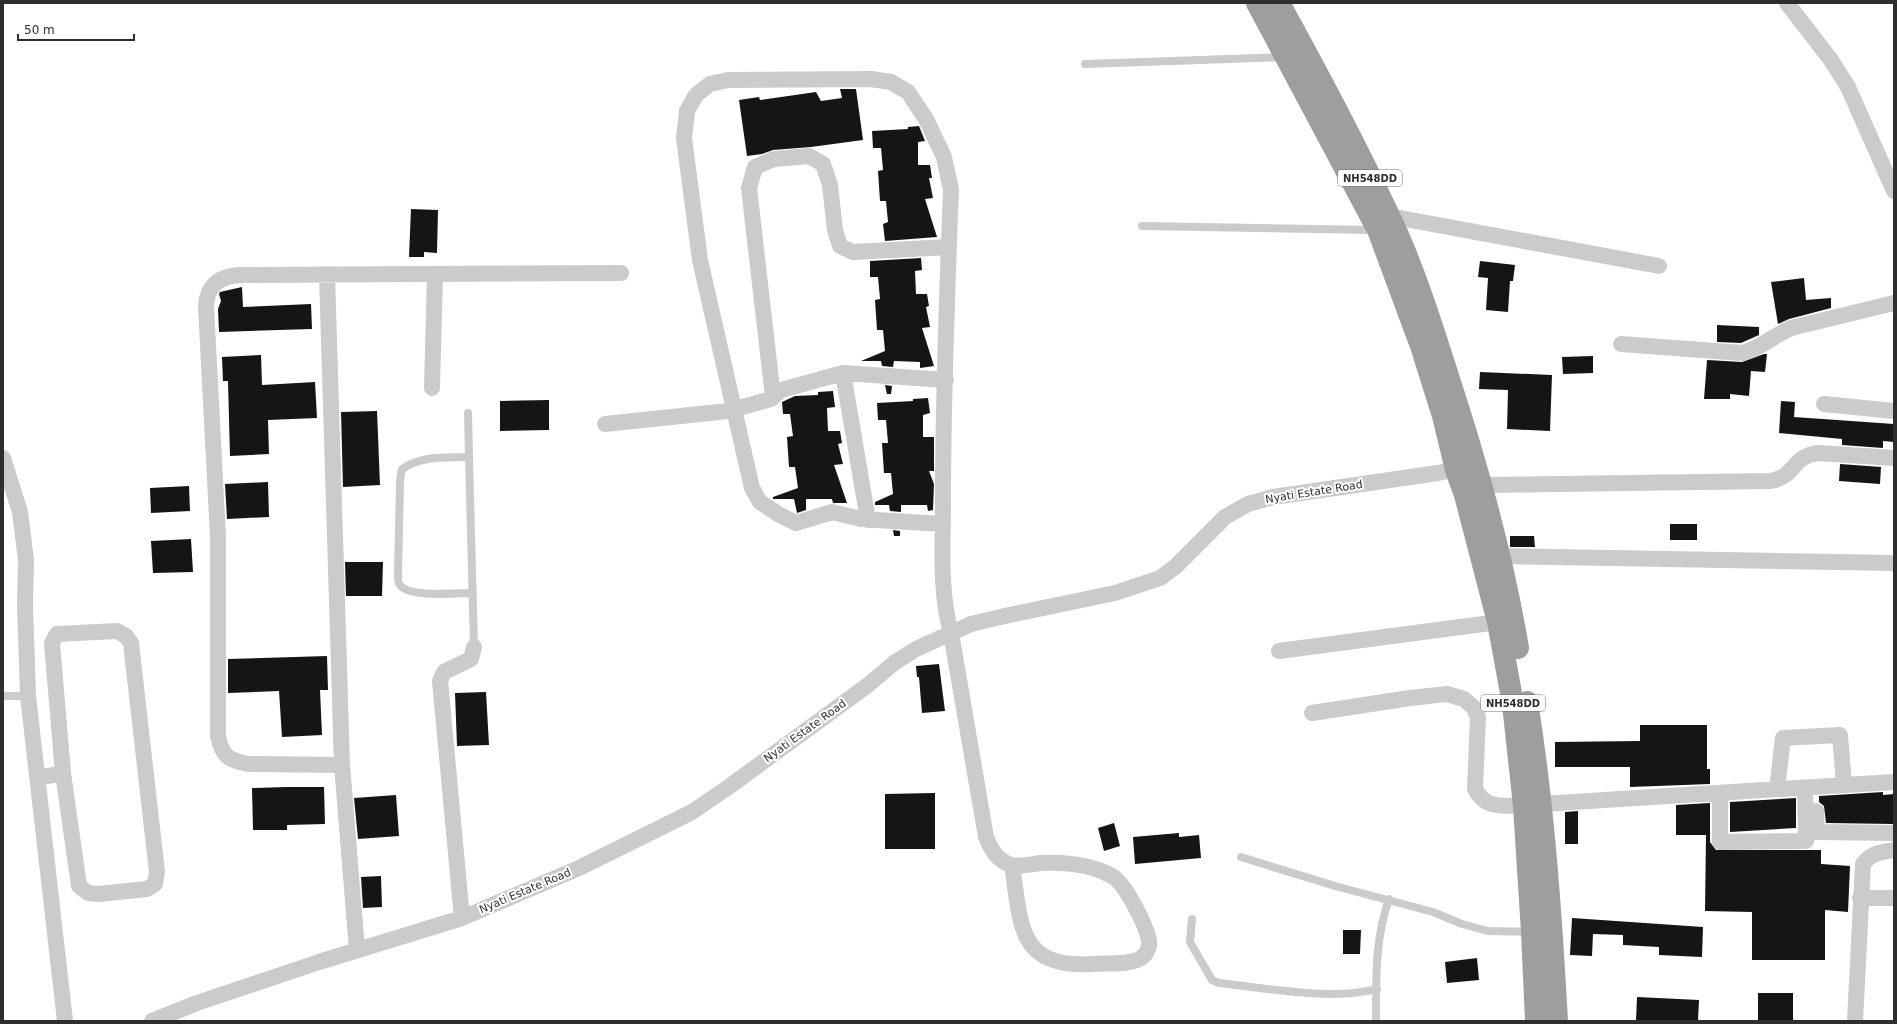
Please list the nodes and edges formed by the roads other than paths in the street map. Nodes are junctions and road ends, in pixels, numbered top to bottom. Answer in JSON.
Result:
{"nodes":[{"id":1,"x":1257,"y":3,"type":"edge"},
{"id":2,"x":1279,"y":3,"type":"edge"},
{"id":3,"x":1788,"y":3,"type":"edge"},
{"id":4,"x":1285,"y":57,"type":"junction"},
{"id":5,"x":1085,"y":64,"type":"dead end"},
{"id":6,"x":1894,"y":191,"type":"edge"},
{"id":7,"x":1383,"y":223,"type":"junction"},
{"id":8,"x":1142,"y":226,"type":"dead end"},
{"id":9,"x":949,"y":247,"type":"junction"},
{"id":10,"x":1659,"y":266,"type":"dead end"},
{"id":11,"x":622,"y":273,"type":"dead end"},
{"id":12,"x":435,"y":274,"type":"junction"},
{"id":13,"x":328,"y":275,"type":"junction"},
{"id":14,"x":1894,"y":303,"type":"edge"},
{"id":15,"x":1621,"y":344,"type":"dead end"},
{"id":16,"x":843,"y":373,"type":"junction"},
{"id":17,"x":946,"y":380,"type":"junction"},
{"id":18,"x":432,"y":388,"type":"dead end"},
{"id":19,"x":773,"y":397,"type":"junction"},
{"id":20,"x":1824,"y":404,"type":"dead end"},
{"id":21,"x":734,"y":410,"type":"junction"},
{"id":22,"x":1894,"y":411,"type":"edge"},
{"id":23,"x":468,"y":413,"type":"dead end"},
{"id":24,"x":605,"y":424,"type":"dead end"},
{"id":25,"x":469,"y":457,"type":"junction"},
{"id":26,"x":3,"y":458,"type":"edge"},
{"id":27,"x":1894,"y":458,"type":"edge"},
{"id":28,"x":1466,"y":468,"type":"junction"},
{"id":29,"x":1482,"y":485,"type":"junction"},
{"id":30,"x":868,"y":520,"type":"junction"},
{"id":31,"x":943,"y":524,"type":"junction"},
{"id":32,"x":1500,"y":556,"type":"junction"},
{"id":33,"x":1894,"y":563,"type":"edge"},
{"id":34,"x":473,"y":593,"type":"junction"},
{"id":35,"x":1498,"y":622,"type":"junction"},
{"id":36,"x":951,"y":633,"type":"junction"},
{"id":37,"x":474,"y":647,"type":"joint"},
{"id":38,"x":1279,"y":651,"type":"dead end"},
{"id":39,"x":3,"y":696,"type":"edge"},
{"id":40,"x":28,"y":696,"type":"junction"},
{"id":41,"x":1312,"y":713,"type":"dead end"},
{"id":42,"x":342,"y":765,"type":"junction"},
{"id":43,"x":63,"y":773,"type":"junction"},
{"id":44,"x":38,"y":778,"type":"junction"},
{"id":45,"x":1894,"y":782,"type":"edge"},
{"id":46,"x":1844,"y":785,"type":"junction"},
{"id":47,"x":1810,"y":787,"type":"junction"},
{"id":48,"x":1777,"y":789,"type":"junction"},
{"id":49,"x":1720,"y":794,"type":"junction"},
{"id":50,"x":1532,"y":805,"type":"junction"},
{"id":51,"x":1894,"y":833,"type":"edge"},
{"id":52,"x":1894,"y":850,"type":"edge"},
{"id":53,"x":1241,"y":856,"type":"dead end"},
{"id":54,"x":1012,"y":865,"type":"junction"},
{"id":55,"x":1860,"y":898,"type":"junction"},
{"id":56,"x":1894,"y":898,"type":"edge"},
{"id":57,"x":1389,"y":899,"type":"junction"},
{"id":58,"x":462,"y":918,"type":"junction"},
{"id":59,"x":1192,"y":919,"type":"dead end"},
{"id":60,"x":1532,"y":932,"type":"junction"},
{"id":61,"x":357,"y":950,"type":"junction"},
{"id":62,"x":1377,"y":989,"type":"junction"},
{"id":63,"x":65,"y":1021,"type":"edge"},
{"id":64,"x":152,"y":1021,"type":"edge"},
{"id":65,"x":1376,"y":1021,"type":"edge"},
{"id":66,"x":1536,"y":1021,"type":"edge"},
{"id":67,"x":1557,"y":1021,"type":"edge"},
{"id":68,"x":1855,"y":1021,"type":"edge"}],
"edges":[{"from":1,"to":4,"type":"highway","number":"NH548DD"},
{"from":2,"to":7,"type":"highway","number":"NH548DD"},
{"from":3,"to":6,"type":"street"},
{"from":4,"to":5,"type":"lane"},
{"from":4,"to":7,"type":"highway","number":"NH548DD"},
{"from":7,"to":8,"type":"lane"},
{"from":7,"to":10,"type":"street"},
{"from":7,"to":28,"type":"highway","number":"NH548DD"},
{"from":9,"to":17,"type":"street"},
{"from":9,"to":19,"type":"street"},
{"from":9,"to":21,"type":"street"},
{"from":11,"to":12,"type":"street"},
{"from":12,"to":13,"type":"street"},
{"from":12,"to":18,"type":"street"},
{"from":13,"to":42,"type":"street"},
{"from":13,"to":42,"type":"street"},
{"from":14,"to":15,"type":"street"},
{"from":16,"to":17,"type":"street"},
{"from":16,"to":19,"type":"street"},
{"from":16,"to":30,"type":"street"},
{"from":17,"to":31,"type":"street"},
{"from":19,"to":21,"type":"street"},
{"from":20,"to":22,"type":"street"},
{"from":21,"to":24,"type":"street"},
{"from":21,"to":30,"type":"street"},
{"from":23,"to":25,"type":"lane"},
{"from":25,"to":34,"type":"lane"},
{"from":25,"to":34,"type":"lane"},
{"from":26,"to":40,"type":"street"},
{"from":27,"to":29,"type":"street"},
{"from":28,"to":29,"type":"highway","number":"NH548DD"},
{"from":28,"to":35,"type":"highway","number":"NH548DD"},
{"from":28,"to":36,"type":"street","name":"Nyati Estate Road"},
{"from":29,"to":32,"type":"highway","number":"NH548DD"},
{"from":30,"to":31,"type":"street"},
{"from":31,"to":36,"type":"street"},
{"from":32,"to":33,"type":"street"},
{"from":32,"to":50,"type":"highway","number":"NH548DD"},
{"from":34,"to":37,"type":"lane"},
{"from":35,"to":38,"type":"street"},
{"from":35,"to":50,"type":"highway","number":"NH548DD"},
{"from":36,"to":54,"type":"street"},
{"from":36,"to":58,"type":"street","name":"Nyati Estate Road"},
{"from":37,"to":58,"type":"street"},
{"from":39,"to":40,"type":"lane"},
{"from":40,"to":44,"type":"street"},
{"from":41,"to":50,"type":"street"},
{"from":42,"to":61,"type":"street"},
{"from":43,"to":43,"type":"street"},
{"from":43,"to":44,"type":"street"},
{"from":44,"to":63,"type":"street"},
{"from":45,"to":46,"type":"street"},
{"from":46,"to":47,"type":"street"},
{"from":46,"to":48,"type":"street"},
{"from":47,"to":48,"type":"street"},
{"from":47,"to":49,"type":"street"},
{"from":47,"to":51,"type":"street"},
{"from":48,"to":49,"type":"street"},
{"from":49,"to":50,"type":"street"},
{"from":50,"to":60,"type":"highway","number":"NH548DD"},
{"from":50,"to":67,"type":"highway","number":"NH548DD"},
{"from":52,"to":55,"type":"street"},
{"from":53,"to":57,"type":"lane"},
{"from":54,"to":54,"type":"street"},
{"from":55,"to":56,"type":"street"},
{"from":55,"to":68,"type":"street"},
{"from":57,"to":60,"type":"lane"},
{"from":57,"to":62,"type":"lane"},
{"from":58,"to":61,"type":"street","name":"Nyati Estate Road"},
{"from":59,"to":62,"type":"lane"},
{"from":60,"to":66,"type":"highway","number":"NH548DD"},
{"from":61,"to":64,"type":"street","name":"Nyati Estate Road"},
{"from":62,"to":65,"type":"lane"}]}
